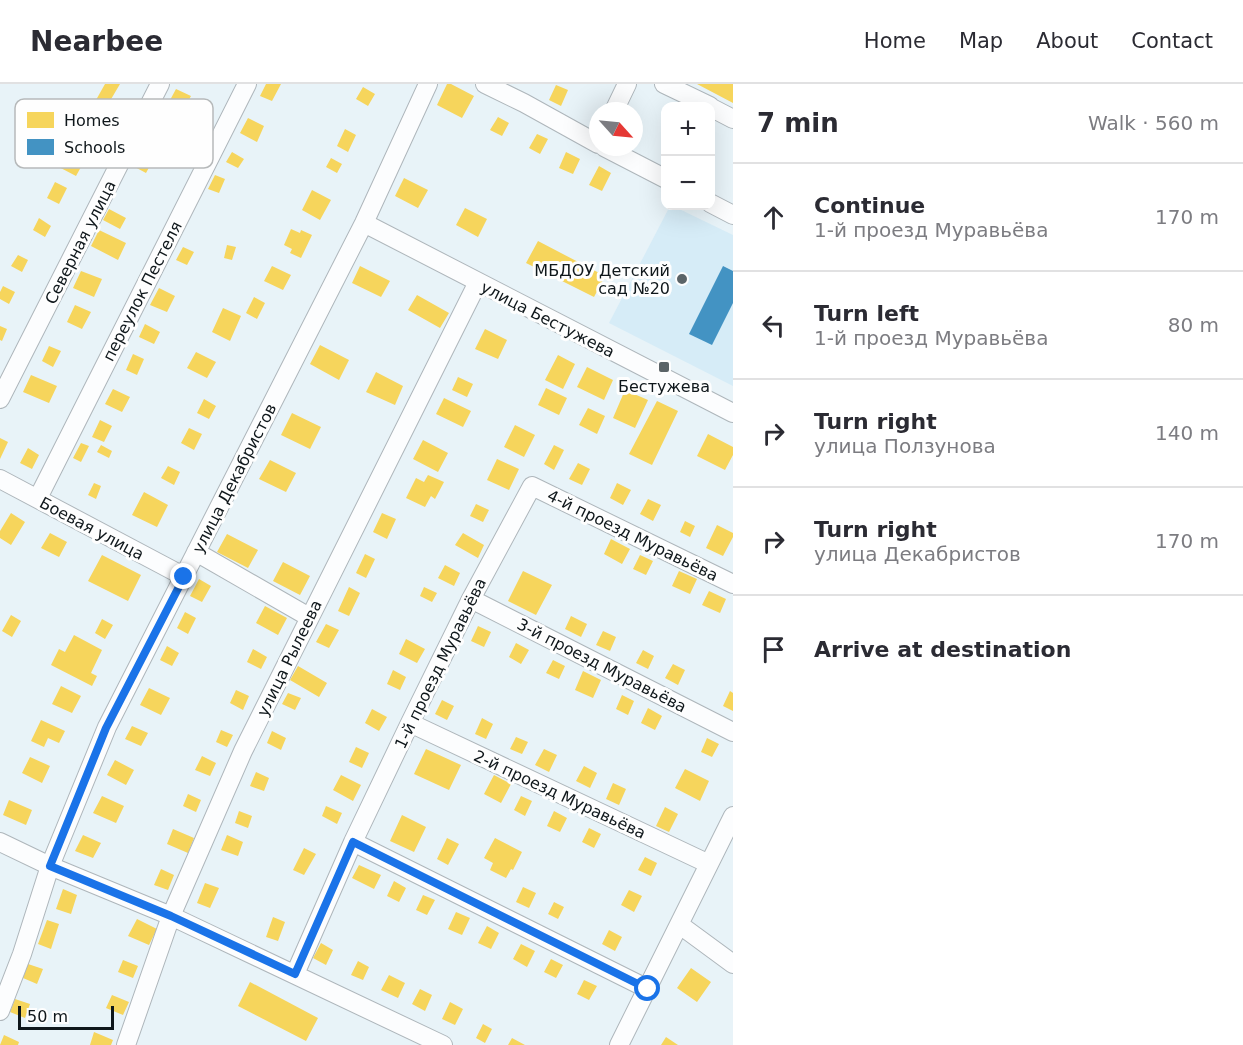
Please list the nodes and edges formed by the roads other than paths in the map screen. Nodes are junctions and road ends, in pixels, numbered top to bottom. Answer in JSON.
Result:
{"nodes":[{"id":1,"x":160,"y":84,"type":"edge"},
{"id":2,"x":247,"y":84,"type":"edge"},
{"id":3,"x":485,"y":84,"type":"edge"},
{"id":4,"x":627,"y":84,"type":"edge"},
{"id":5,"x":664,"y":84,"type":"edge"},
{"id":6,"x":420,"y":87,"type":"edge"},
{"id":7,"x":152,"y":99,"type":"edge"},
{"id":8,"x":618,"y":102,"type":"edge"},
{"id":9,"x":700,"y":102,"type":"edge"},
{"id":10,"x":715,"y":110,"type":"edge"},
{"id":11,"x":733,"y":119,"type":"edge"},
{"id":12,"x":589,"y":139,"type":"edge"},
{"id":13,"x":213,"y":151,"type":"edge"},
{"id":14,"x":621,"y":156,"type":"edge"},
{"id":15,"x":117,"y":168,"type":"edge"},
{"id":16,"x":205,"y":168,"type":"edge"},
{"id":17,"x":661,"y":176,"type":"edge"},
{"id":18,"x":715,"y":205,"type":"edge"},
{"id":19,"x":733,"y":215,"type":"edge"},
{"id":20,"x":364,"y":223,"type":"junction"},
{"id":21,"x":478,"y":282,"type":"junction"},
{"id":22,"x":0,"y":399,"type":"edge"},
{"id":23,"x":733,"y":413,"type":"edge"},
{"id":24,"x":0,"y":479,"type":"edge"},
{"id":25,"x":532,"y":486,"type":"joint"},
{"id":26,"x":38,"y":498,"type":"junction"},
{"id":27,"x":196,"y":552,"type":"junction"},
{"id":28,"x":184,"y":577,"type":"junction"},
{"id":29,"x":733,"y":584,"type":"edge"},
{"id":30,"x":471,"y":599,"type":"junction"},
{"id":31,"x":309,"y":617,"type":"junction"},
{"id":32,"x":410,"y":723,"type":"junction"},
{"id":33,"x":733,"y":732,"type":"edge"},
{"id":34,"x":733,"y":816,"type":"edge"},
{"id":35,"x":0,"y":842,"type":"edge"},
{"id":36,"x":353,"y":842,"type":"junction"},
{"id":37,"x":709,"y":864,"type":"junction"},
{"id":38,"x":50,"y":866,"type":"junction"},
{"id":39,"x":171,"y":916,"type":"junction"},
{"id":40,"x":680,"y":925,"type":"junction"},
{"id":41,"x":733,"y":964,"type":"edge"},
{"id":42,"x":295,"y":974,"type":"junction"},
{"id":43,"x":648,"y":989,"type":"junction"},
{"id":44,"x":0,"y":1011,"type":"edge"},
{"id":45,"x":126,"y":1045,"type":"edge"},
{"id":46,"x":443,"y":1045,"type":"edge"},
{"id":47,"x":619,"y":1045,"type":"edge"}],
"edges":[{"from":1,"to":7,"type":"street","name":"Северная улица"},
{"from":2,"to":13,"type":"street","name":"переулок Пестеля"},
{"from":3,"to":12,"type":"street"},
{"from":4,"to":8,"type":"street"},
{"from":5,"to":9,"type":"street"},
{"from":6,"to":20,"type":"street","name":"улица Декабристов"},
{"from":10,"to":11,"type":"street"},
{"from":14,"to":17,"type":"street"},
{"from":15,"to":22,"type":"street","name":"Северная улица"},
{"from":16,"to":26,"type":"street","name":"переулок Пестеля"},
{"from":18,"to":19,"type":"street"},
{"from":20,"to":21,"type":"street","name":"улица Бестужева"},
{"from":20,"to":27,"type":"street","name":"улица Декабристов"},
{"from":21,"to":23,"type":"street","name":"улица Бестужева"},
{"from":21,"to":31,"type":"street","name":"улица Рылеева"},
{"from":24,"to":26,"type":"street","name":"Боевая улица"},
{"from":25,"to":29,"type":"street","name":"4-й проезд Муравьёва"},
{"from":25,"to":30,"type":"street","name":"1-й проезд Муравьёва"},
{"from":26,"to":28,"type":"street","name":"Боевая улица"},
{"from":27,"to":28,"type":"street","name":"улица Декабристов"},
{"from":27,"to":31,"type":"street"},
{"from":28,"to":38,"type":"street","name":"улица Декабристов"},
{"from":30,"to":32,"type":"street","name":"1-й проезд Муравьёва"},
{"from":30,"to":33,"type":"street","name":"3-й проезд Муравьёва"},
{"from":31,"to":39,"type":"street","name":"улица Рылеева"},
{"from":32,"to":36,"type":"street","name":"1-й проезд Муравьёва"},
{"from":32,"to":37,"type":"street","name":"2-й проезд Муравьёва"},
{"from":34,"to":37,"type":"street"},
{"from":35,"to":38,"type":"street"},
{"from":36,"to":42,"type":"street","name":"1-й проезд Муравьёва"},
{"from":36,"to":43,"type":"street"},
{"from":37,"to":40,"type":"street"},
{"from":38,"to":39,"type":"street"},
{"from":38,"to":44,"type":"street","name":"улица Декабристов"},
{"from":39,"to":42,"type":"street"},
{"from":39,"to":45,"type":"street","name":"улица Рылеева"},
{"from":40,"to":41,"type":"street"},
{"from":40,"to":43,"type":"street"},
{"from":42,"to":46,"type":"street"},
{"from":43,"to":47,"type":"street"}]}
